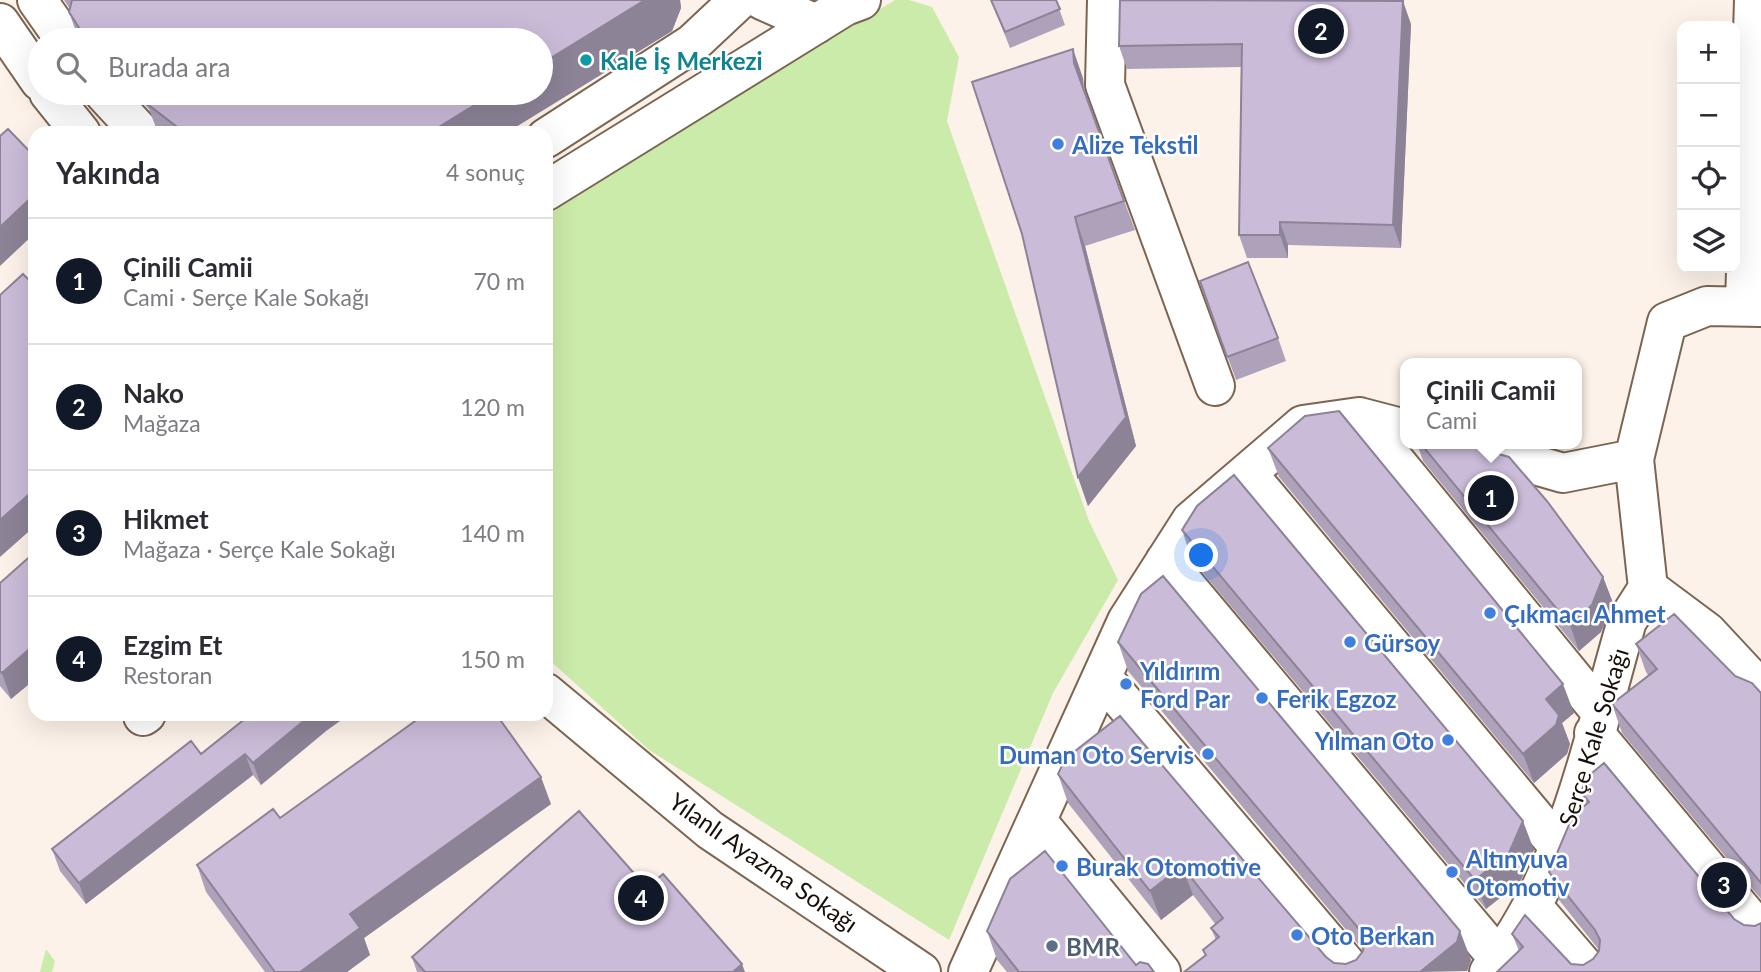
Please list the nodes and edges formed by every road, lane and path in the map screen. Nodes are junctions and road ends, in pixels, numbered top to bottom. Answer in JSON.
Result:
{"nodes":[{"id":1,"x":37,"y":0,"type":"edge"},
{"id":2,"x":739,"y":0,"type":"edge"},
{"id":3,"x":762,"y":0,"type":"edge"},
{"id":4,"x":1107,"y":0,"type":"edge"},
{"id":5,"x":1754,"y":0,"type":"edge"},
{"id":6,"x":844,"y":8,"type":"edge"},
{"id":7,"x":0,"y":23,"type":"edge"},
{"id":8,"x":57,"y":28,"type":"edge"},
{"id":9,"x":1104,"y":44,"type":"junction"},
{"id":10,"x":1067,"y":55,"type":"edge"},
{"id":11,"x":28,"y":64,"type":"edge"},
{"id":12,"x":59,"y":105,"type":"edge"},
{"id":13,"x":115,"y":105,"type":"edge"},
{"id":14,"x":75,"y":126,"type":"edge"},
{"id":15,"x":135,"y":126,"type":"edge"},
{"id":16,"x":553,"y":133,"type":"edge"},
{"id":17,"x":553,"y":187,"type":"edge"},
{"id":18,"x":1753,"y":306,"type":"edge"},
{"id":19,"x":1215,"y":386,"type":"dead end"},
{"id":20,"x":1359,"y":417,"type":"junction"},
{"id":21,"x":1400,"y":428,"type":"edge"},
{"id":22,"x":1479,"y":449,"type":"edge"},
{"id":23,"x":1634,"y":458,"type":"junction"},
{"id":24,"x":1247,"y":473,"type":"junction"},
{"id":25,"x":1165,"y":561,"type":"junction"},
{"id":26,"x":1648,"y":588,"type":"junction"},
{"id":27,"x":1102,"y":677,"type":"junction"},
{"id":28,"x":1761,"y":690,"type":"edge"},
{"id":29,"x":553,"y":699,"type":"edge"},
{"id":30,"x":1597,"y":722,"type":"junction"},
{"id":31,"x":1037,"y":821,"type":"junction"},
{"id":32,"x":1560,"y":848,"type":"junction"},
{"id":33,"x":1532,"y":906,"type":"junction"},
{"id":34,"x":1761,"y":933,"type":"edge"},
{"id":35,"x":1494,"y":966,"type":"edge"},
{"id":36,"x":921,"y":972,"type":"edge"},
{"id":37,"x":968,"y":972,"type":"edge"},
{"id":38,"x":1161,"y":972,"type":"edge"},
{"id":39,"x":1353,"y":972,"type":"edge"},
{"id":40,"x":1589,"y":972,"type":"edge"}],
"edges":[{"from":1,"to":8,"type":"street"},
{"from":2,"to":16,"type":"street"},
{"from":3,"to":6,"type":"street"},
{"from":4,"to":9,"type":"street"},
{"from":5,"to":18,"type":"street"},
{"from":6,"to":17,"type":"street"},
{"from":7,"to":11,"type":"street"},
{"from":9,"to":10,"type":"street"},
{"from":9,"to":19,"type":"street"},
{"from":12,"to":14,"type":"street"},
{"from":13,"to":15,"type":"street"},
{"from":18,"to":23,"type":"street"},
{"from":20,"to":21,"type":"street"},
{"from":20,"to":24,"type":"street"},
{"from":20,"to":30,"type":"street"},
{"from":22,"to":23,"type":"street"},
{"from":23,"to":26,"type":"street"},
{"from":24,"to":25,"type":"street"},
{"from":24,"to":32,"type":"street"},
{"from":25,"to":27,"type":"street"},
{"from":25,"to":35,"type":"street"},
{"from":26,"to":28,"type":"street"},
{"from":26,"to":30,"type":"street","name":"Serçe Kale Sokağı"},
{"from":27,"to":31,"type":"street"},
{"from":27,"to":39,"type":"street"},
{"from":29,"to":36,"type":"street","name":"Yılanlı Ayazma Sokağı"},
{"from":30,"to":32,"type":"street","name":"Serçe Kale Sokağı"},
{"from":30,"to":34,"type":"street"},
{"from":31,"to":37,"type":"street"},
{"from":31,"to":38,"type":"street"},
{"from":32,"to":33,"type":"street","name":"Serçe Kale Sokağı"},
{"from":33,"to":35,"type":"street","name":"Serçe Kale Sokağı"},
{"from":33,"to":40,"type":"street"}]}
